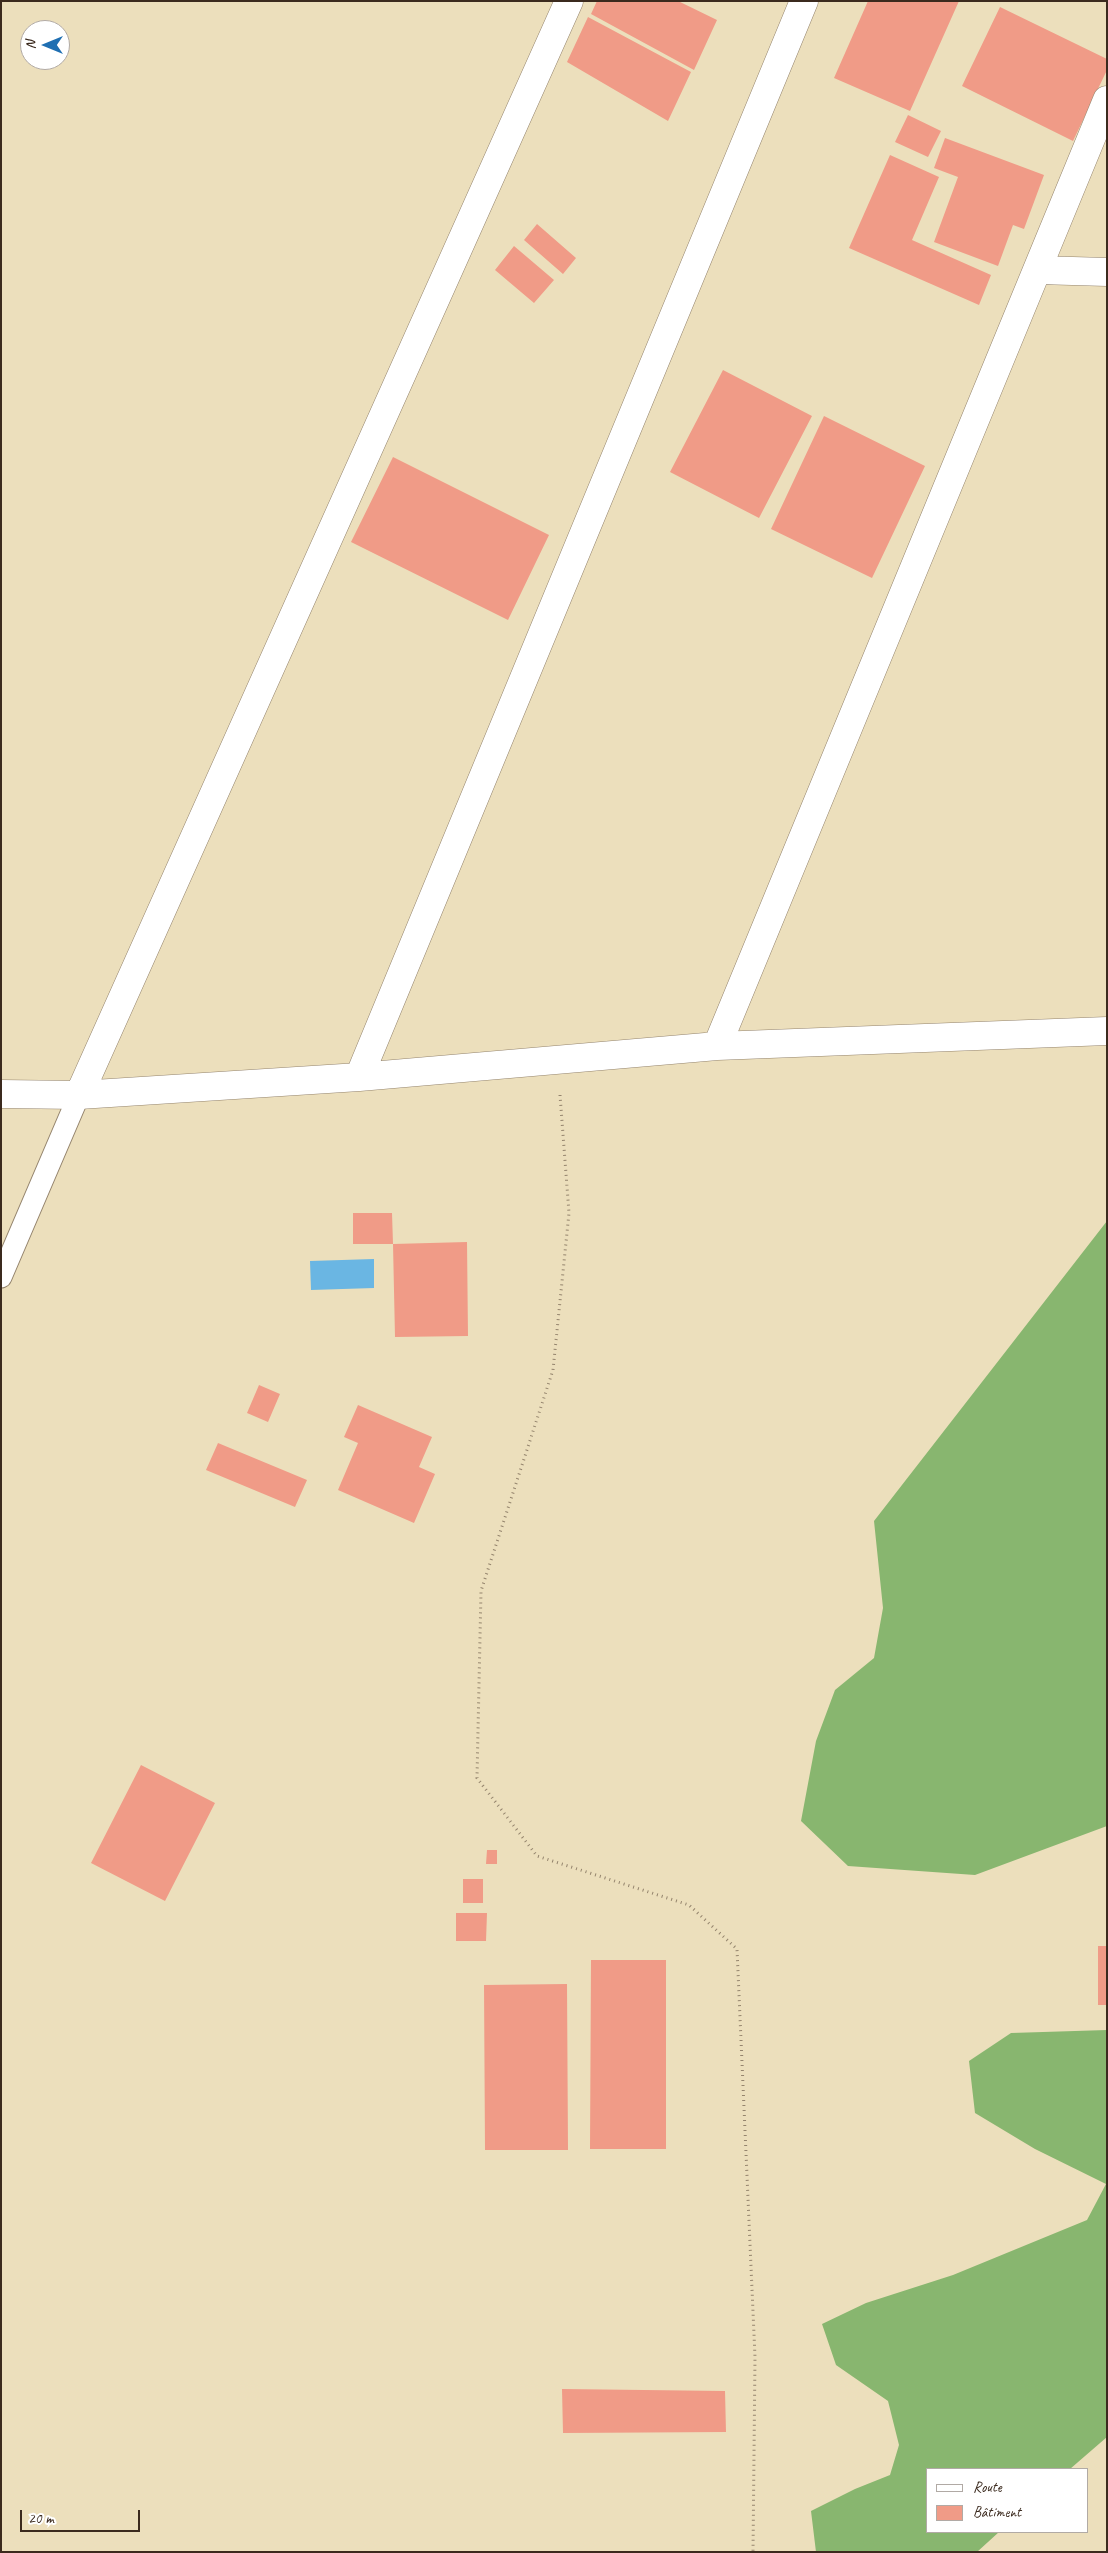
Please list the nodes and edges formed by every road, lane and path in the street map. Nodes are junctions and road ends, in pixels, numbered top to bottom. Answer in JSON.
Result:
{"nodes":[{"id":1,"x":569,"y":1,"type":"edge"},
{"id":2,"x":804,"y":1,"type":"edge"},
{"id":3,"x":1107,"y":100,"type":"edge"},
{"id":4,"x":1038,"y":270,"type":"junction"},
{"id":5,"x":1107,"y":272,"type":"edge"},
{"id":6,"x":1107,"y":1031,"type":"edge"},
{"id":7,"x":717,"y":1046,"type":"junction"},
{"id":8,"x":557,"y":1060,"type":"junction"},
{"id":9,"x":359,"y":1078,"type":"junction"},
{"id":10,"x":1,"y":1094,"type":"edge"},
{"id":11,"x":79,"y":1095,"type":"junction"},
{"id":12,"x":1,"y":1277,"type":"edge"},
{"id":13,"x":753,"y":2552,"type":"edge"}],
"edges":[{"from":1,"to":11,"type":"street"},
{"from":2,"to":9,"type":"street"},
{"from":3,"to":4,"type":"street"},
{"from":4,"to":5,"type":"street"},
{"from":4,"to":7,"type":"street"},
{"from":6,"to":7,"type":"street"},
{"from":7,"to":8,"type":"street"},
{"from":8,"to":9,"type":"street"},
{"from":8,"to":13,"type":"path"},
{"from":9,"to":11,"type":"street"},
{"from":10,"to":11,"type":"street"},
{"from":11,"to":12,"type":"lane"}]}
